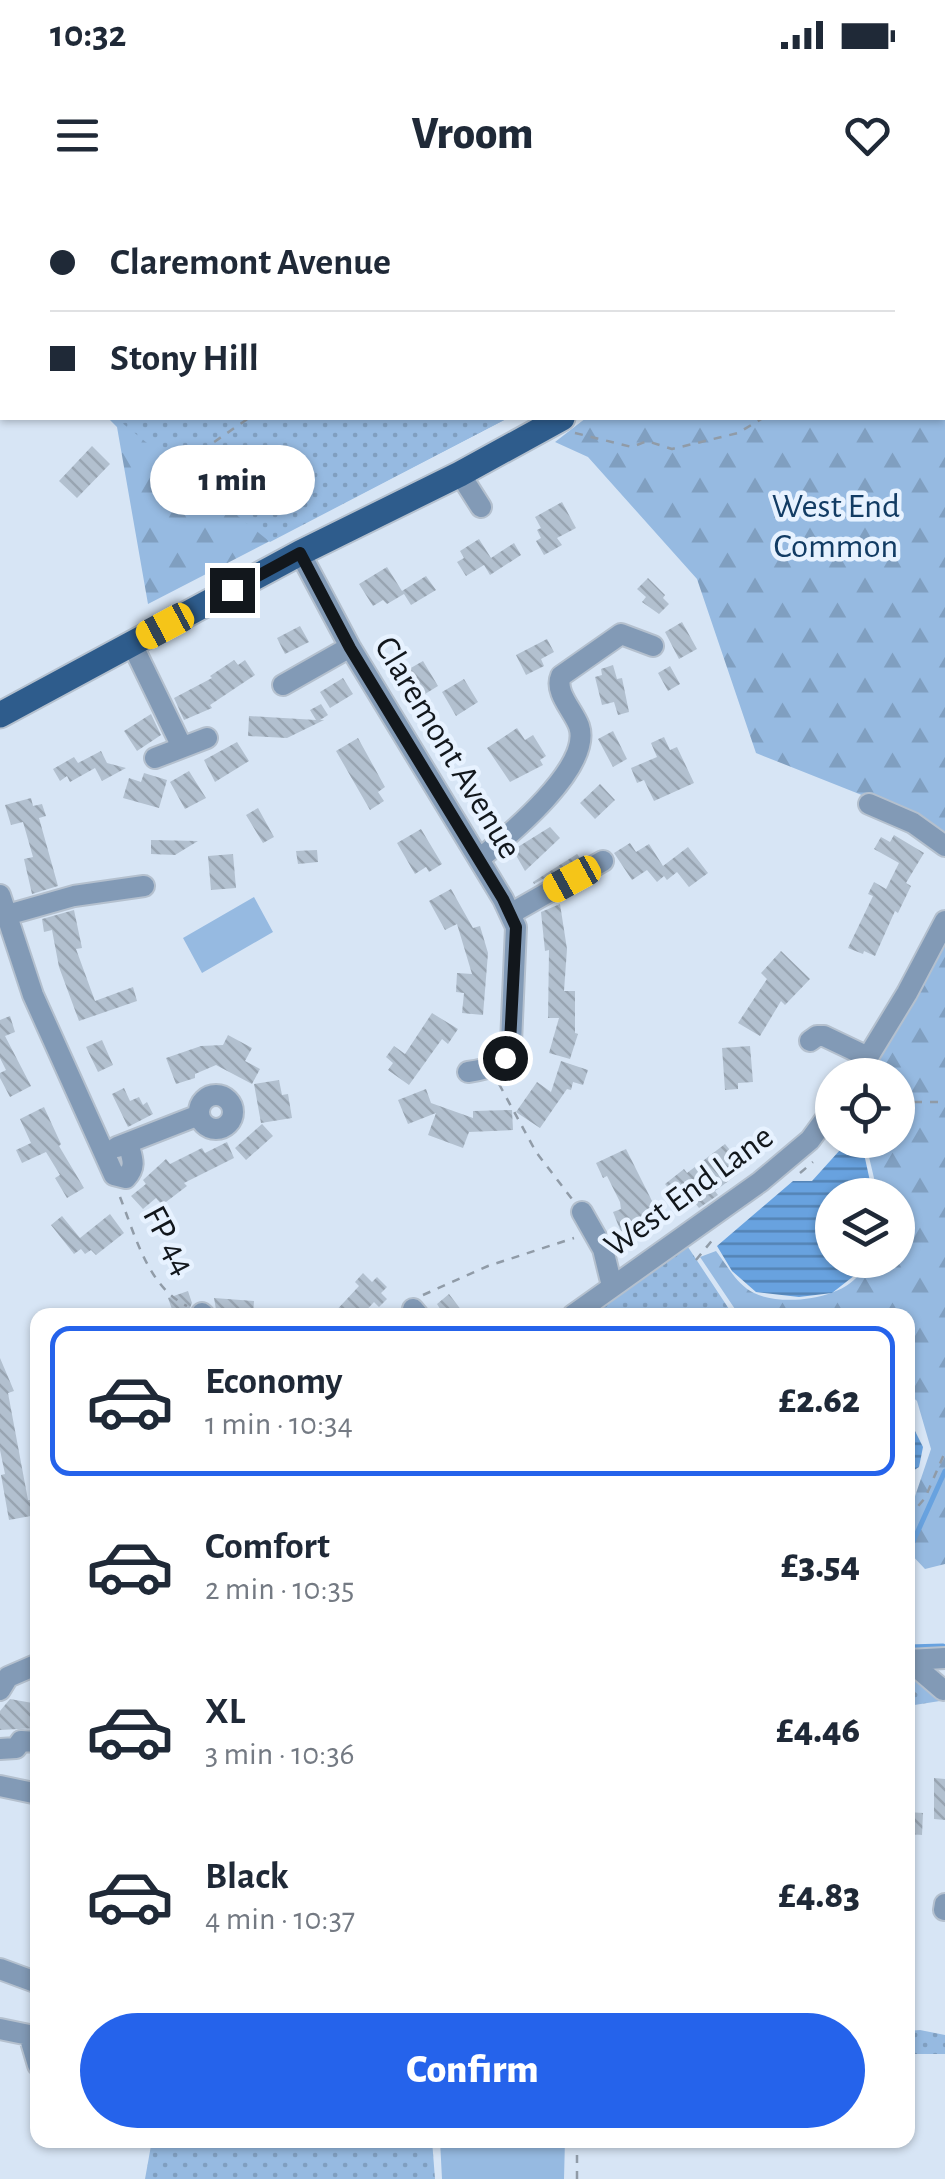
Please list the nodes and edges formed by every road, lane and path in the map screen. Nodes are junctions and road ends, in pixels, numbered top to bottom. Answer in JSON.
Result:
{"nodes":[{"id":1,"x":246,"y":420,"type":"edge"},
{"id":2,"x":557,"y":420,"type":"edge"},
{"id":3,"x":562,"y":420,"type":"edge"},
{"id":4,"x":761,"y":420,"type":"edge"},
{"id":5,"x":202,"y":451,"type":"dead end"},
{"id":6,"x":460,"y":474,"type":"junction"},
{"id":7,"x":481,"y":507,"type":"dead end"},
{"id":8,"x":300,"y":553,"type":"junction"},
{"id":9,"x":132,"y":644,"type":"junction"},
{"id":10,"x":653,"y":646,"type":"dead end"},
{"id":11,"x":350,"y":648,"type":"junction"},
{"id":12,"x":282,"y":684,"type":"dead end"},
{"id":13,"x":0,"y":715,"type":"edge"},
{"id":14,"x":208,"y":738,"type":"dead end"},
{"id":15,"x":181,"y":745,"type":"junction"},
{"id":16,"x":154,"y":758,"type":"dead end"},
{"id":17,"x":869,"y":804,"type":"dead end"},
{"id":18,"x":945,"y":846,"type":"edge"},
{"id":19,"x":479,"y":859,"type":"junction"},
{"id":20,"x":603,"y":861,"type":"dead end"},
{"id":21,"x":144,"y":886,"type":"dead end"},
{"id":22,"x":3,"y":905,"type":"edge"},
{"id":23,"x":510,"y":914,"type":"junction"},
{"id":24,"x":945,"y":920,"type":"edge"},
{"id":25,"x":810,"y":1041,"type":"dead end"},
{"id":26,"x":852,"y":1058,"type":"edge"},
{"id":27,"x":867,"y":1058,"type":"edge"},
{"id":28,"x":490,"y":1069,"type":"junction"},
{"id":29,"x":468,"y":1072,"type":"dead end"},
{"id":30,"x":915,"y":1102,"type":"edge"},
{"id":31,"x":945,"y":1102,"type":"edge"},
{"id":32,"x":199,"y":1115,"type":"dead end"},
{"id":33,"x":815,"y":1133,"type":"edge"},
{"id":34,"x":128,"y":1142,"type":"junction"},
{"id":35,"x":102,"y":1145,"type":"junction"},
{"id":36,"x":114,"y":1176,"type":"junction"},
{"id":37,"x":582,"y":1212,"type":"joint"},
{"id":38,"x":596,"y":1236,"type":"junction"},
{"id":39,"x":612,"y":1286,"type":"junction"},
{"id":40,"x":417,"y":1307,"type":"edge"},
{"id":41,"x":191,"y":1308,"type":"edge"},
{"id":42,"x":582,"y":1308,"type":"edge"},
{"id":43,"x":945,"y":1452,"type":"edge"},
{"id":44,"x":915,"y":1510,"type":"edge"},
{"id":45,"x":945,"y":1658,"type":"edge"},
{"id":46,"x":915,"y":1660,"type":"edge"},
{"id":47,"x":915,"y":1666,"type":"edge"},
{"id":48,"x":30,"y":1667,"type":"edge"},
{"id":49,"x":6,"y":1676,"type":"edge"},
{"id":50,"x":944,"y":1690,"type":"edge"},
{"id":51,"x":30,"y":1742,"type":"edge"},
{"id":52,"x":0,"y":1750,"type":"edge"},
{"id":53,"x":0,"y":1786,"type":"edge"},
{"id":54,"x":30,"y":1792,"type":"edge"},
{"id":55,"x":0,"y":1970,"type":"edge"},
{"id":56,"x":30,"y":1980,"type":"edge"},
{"id":57,"x":0,"y":2028,"type":"edge"},
{"id":58,"x":30,"y":2041,"type":"edge"},
{"id":59,"x":577,"y":2148,"type":"edge"},
{"id":60,"x":577,"y":2179,"type":"edge"}],
"edges":[{"from":1,"to":5,"type":"path"},
{"from":2,"to":6,"type":"main road"},
{"from":3,"to":4,"type":"path"},
{"from":6,"to":7,"type":"street"},
{"from":6,"to":8,"type":"main road"},
{"from":8,"to":9,"type":"main road"},
{"from":8,"to":11,"type":"street","name":"Claremont Avenue"},
{"from":9,"to":13,"type":"main road"},
{"from":9,"to":15,"type":"street"},
{"from":10,"to":19,"type":"street"},
{"from":11,"to":12,"type":"street"},
{"from":11,"to":19,"type":"street","name":"Claremont Avenue"},
{"from":14,"to":15,"type":"street"},
{"from":15,"to":16,"type":"street"},
{"from":17,"to":18,"type":"street"},
{"from":19,"to":23,"type":"street","name":"Claremont Avenue"},
{"from":20,"to":23,"type":"street"},
{"from":21,"to":22,"type":"street"},
{"from":22,"to":35,"type":"street"},
{"from":23,"to":28,"type":"street","name":"Claremont Avenue"},
{"from":24,"to":27,"type":"street"},
{"from":25,"to":26,"type":"street"},
{"from":28,"to":29,"type":"street"},
{"from":28,"to":37,"type":"path"},
{"from":30,"to":31,"type":"path"},
{"from":32,"to":34,"type":"street"},
{"from":33,"to":39,"type":"street","name":"West End Lane"},
{"from":34,"to":35,"type":"street"},
{"from":34,"to":36,"type":"street"},
{"from":35,"to":36,"type":"street"},
{"from":36,"to":41,"type":"path","name":"FP 44"},
{"from":37,"to":38,"type":"street"},
{"from":38,"to":39,"type":"street"},
{"from":38,"to":40,"type":"path"},
{"from":39,"to":42,"type":"street","name":"West End Lane"},
{"from":43,"to":44,"type":"path"},
{"from":45,"to":46,"type":"street"},
{"from":47,"to":50,"type":"street"},
{"from":48,"to":49,"type":"street"},
{"from":51,"to":52,"type":"street"},
{"from":53,"to":54,"type":"street"},
{"from":55,"to":56,"type":"street"},
{"from":57,"to":58,"type":"street"},
{"from":59,"to":60,"type":"path"}]}
